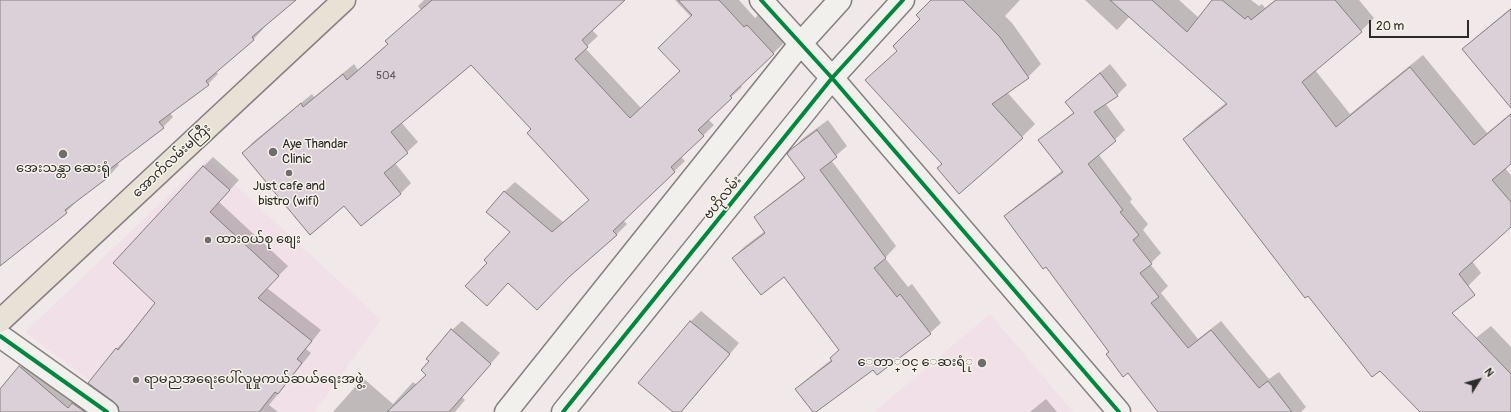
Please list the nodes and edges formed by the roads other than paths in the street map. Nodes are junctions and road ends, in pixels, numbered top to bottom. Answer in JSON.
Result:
{"nodes":[{"id":1,"x":344,"y":0,"type":"edge"},
{"id":2,"x":761,"y":0,"type":"edge"},
{"id":3,"x":840,"y":0,"type":"edge"},
{"id":4,"x":903,"y":0,"type":"edge"},
{"id":5,"x":801,"y":42,"type":"junction"},
{"id":6,"x":832,"y":78,"type":"junction"},
{"id":7,"x":0,"y":321,"type":"edge"},
{"id":8,"x":0,"y":336,"type":"edge"},
{"id":9,"x":107,"y":412,"type":"edge"},
{"id":10,"x":506,"y":412,"type":"edge"},
{"id":11,"x":563,"y":412,"type":"edge"},
{"id":12,"x":1119,"y":412,"type":"edge"}],
"edges":[{"from":1,"to":7,"type":"main road","name":"အောက်လမ်းမကြီး"},
{"from":2,"to":5,"type":"street"},
{"from":3,"to":5,"type":"street"},
{"from":4,"to":6,"type":"street","name":"ဗဟိုလမ်း"},
{"from":5,"to":6,"type":"street"},
{"from":5,"to":10,"type":"street"},
{"from":6,"to":11,"type":"street","name":"ဗဟိုလမ်း"},
{"from":6,"to":12,"type":"street"},
{"from":8,"to":9,"type":"street"}]}
